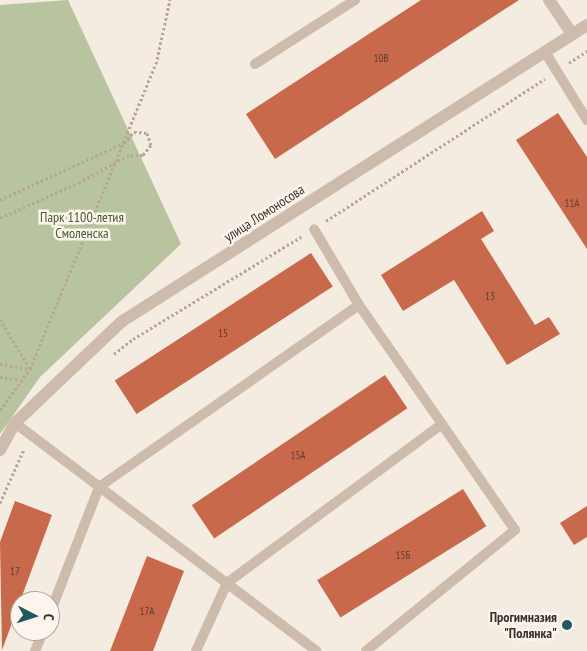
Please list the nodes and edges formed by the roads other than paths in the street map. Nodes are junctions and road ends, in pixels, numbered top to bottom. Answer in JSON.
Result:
{"nodes":[{"id":1,"x":355,"y":0,"type":"edge"},
{"id":2,"x":549,"y":0,"type":"edge"},
{"id":3,"x":587,"y":25,"type":"edge"},
{"id":4,"x":572,"y":34,"type":"junction"},
{"id":5,"x":545,"y":52,"type":"junction"},
{"id":6,"x":255,"y":64,"type":"dead end"},
{"id":7,"x":587,"y":120,"type":"edge"},
{"id":8,"x":314,"y":229,"type":"road end"},
{"id":9,"x":360,"y":305,"type":"junction"},
{"id":10,"x":15,"y":423,"type":"junction"},
{"id":11,"x":442,"y":424,"type":"junction"},
{"id":12,"x":0,"y":450,"type":"edge"},
{"id":13,"x":100,"y":487,"type":"junction"},
{"id":14,"x":227,"y":583,"type":"junction"},
{"id":15,"x":59,"y":591,"type":"edge"},
{"id":16,"x":196,"y":651,"type":"edge"},
{"id":17,"x":317,"y":651,"type":"edge"},
{"id":18,"x":366,"y":651,"type":"edge"}],
"edges":[{"from":1,"to":6,"type":"lane"},
{"from":2,"to":4,"type":"street"},
{"from":3,"to":4,"type":"street","name":"улица Ломоносова"},
{"from":4,"to":5,"type":"street","name":"улица Ломоносова"},
{"from":5,"to":7,"type":"lane"},
{"from":5,"to":10,"type":"street","name":"улица Ломоносова"},
{"from":8,"to":9,"type":"lane"},
{"from":9,"to":11,"type":"lane"},
{"from":9,"to":13,"type":"lane"},
{"from":10,"to":12,"type":"street","name":"улица Ломоносова"},
{"from":10,"to":13,"type":"lane"},
{"from":11,"to":14,"type":"lane"},
{"from":11,"to":18,"type":"lane"},
{"from":13,"to":14,"type":"lane"},
{"from":13,"to":15,"type":"lane"},
{"from":14,"to":16,"type":"lane"},
{"from":14,"to":17,"type":"lane"}]}
